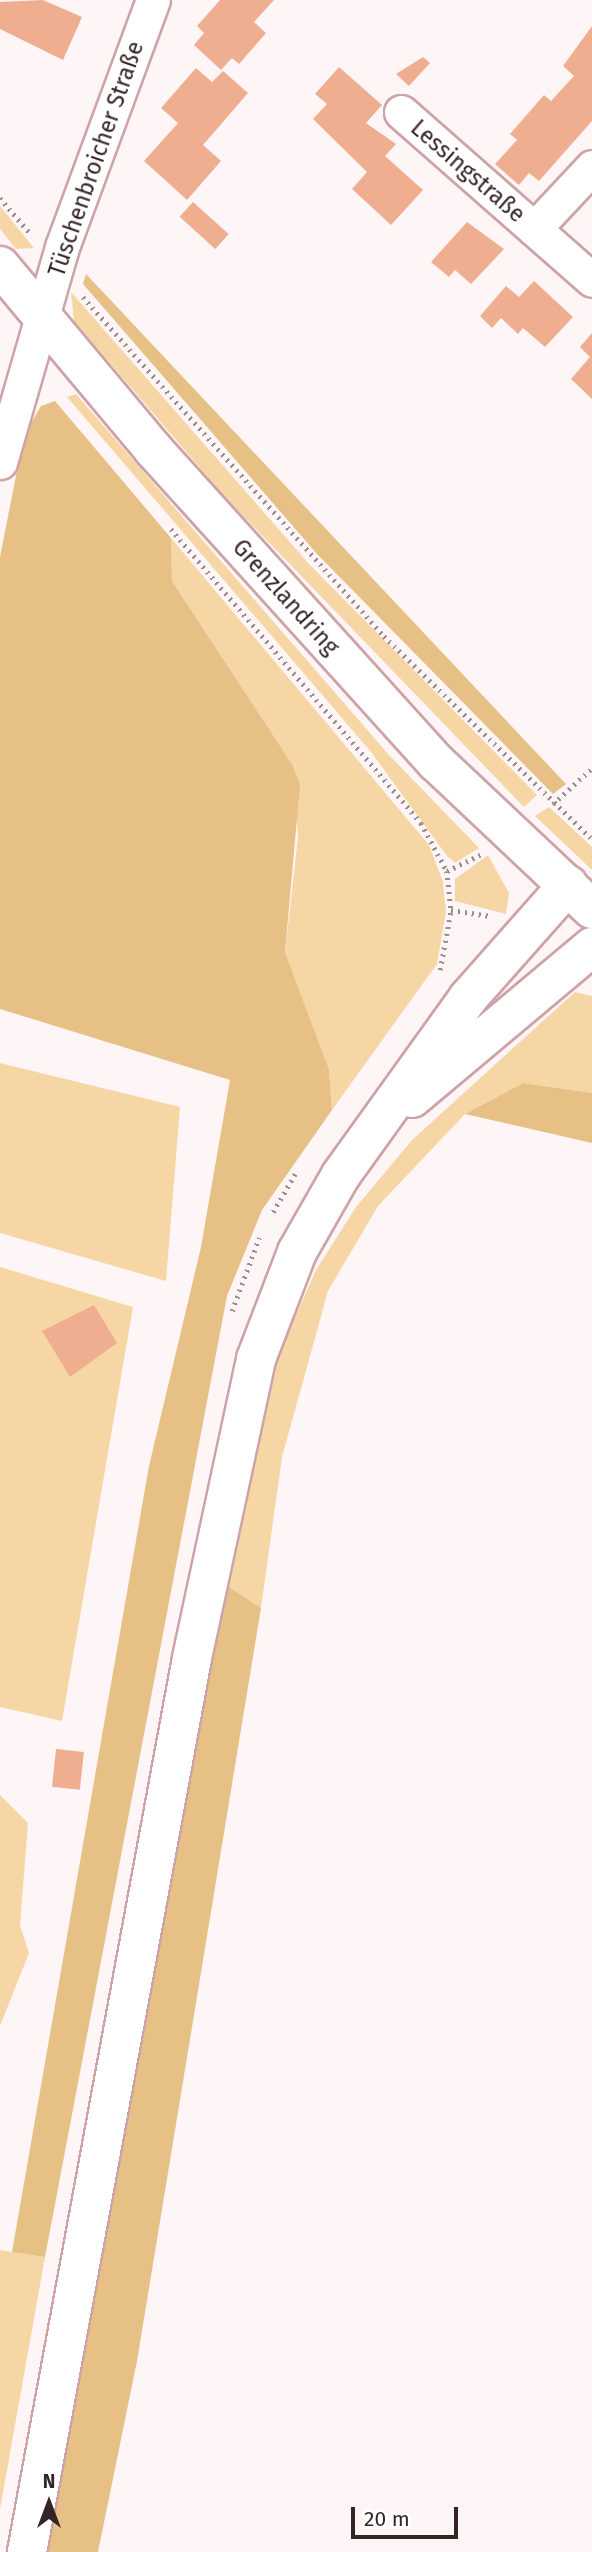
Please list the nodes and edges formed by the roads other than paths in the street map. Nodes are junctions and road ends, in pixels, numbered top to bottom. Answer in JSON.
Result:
{"nodes":[{"id":1,"x":153,"y":0,"type":"edge"},
{"id":2,"x":401,"y":113,"type":"dead end"},
{"id":3,"x":592,"y":167,"type":"edge"},
{"id":4,"x":534,"y":229,"type":"junction"},
{"id":5,"x":0,"y":265,"type":"edge"},
{"id":6,"x":592,"y":280,"type":"edge"},
{"id":7,"x":43,"y":320,"type":"junction"},
{"id":8,"x":0,"y":462,"type":"edge"},
{"id":9,"x":580,"y":897,"type":"edge"},
{"id":10,"x":592,"y":947,"type":"edge"},
{"id":11,"x":373,"y":1131,"type":"junction"},
{"id":12,"x":27,"y":2552,"type":"edge"}],
"edges":[{"from":1,"to":7,"type":"street","name":"Tüschenbroicher Straße"},
{"from":2,"to":4,"type":"street","name":"Lessingstraße"},
{"from":3,"to":4,"type":"street","name":"Lessingstraße"},
{"from":4,"to":6,"type":"street","name":"Lessingstraße"},
{"from":5,"to":7,"type":"main road","name":"Grenzlandring"},
{"from":7,"to":8,"type":"street","name":"Tüschenbroicher Straße"},
{"from":7,"to":9,"type":"main road","name":"Grenzlandring"},
{"from":9,"to":11,"type":"main road"},
{"from":10,"to":11,"type":"main road"},
{"from":11,"to":12,"type":"main road"}]}
